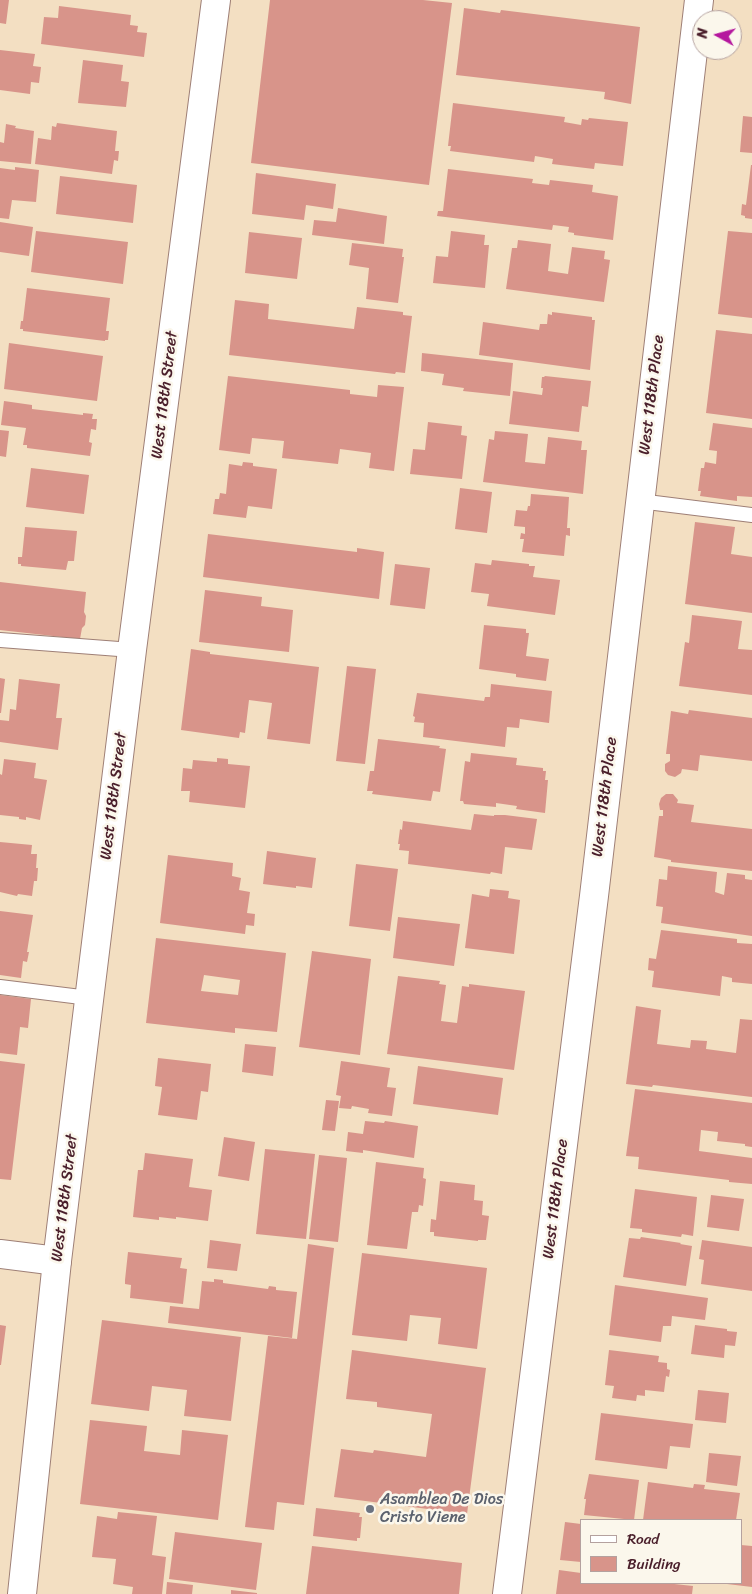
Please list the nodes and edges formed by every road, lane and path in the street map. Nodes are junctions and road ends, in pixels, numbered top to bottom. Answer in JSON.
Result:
{"nodes":[{"id":1,"x":216,"y":0,"type":"edge"},
{"id":2,"x":699,"y":0,"type":"edge"},
{"id":3,"x":640,"y":501,"type":"junction"},
{"id":4,"x":752,"y":516,"type":"edge"},
{"id":5,"x":0,"y":640,"type":"edge"},
{"id":6,"x":132,"y":650,"type":"junction"},
{"id":7,"x":0,"y":987,"type":"edge"},
{"id":8,"x":89,"y":998,"type":"junction"},
{"id":9,"x":0,"y":1254,"type":"edge"},
{"id":10,"x":57,"y":1261,"type":"junction"},
{"id":11,"x":22,"y":1594,"type":"edge"},
{"id":12,"x":507,"y":1594,"type":"edge"}],
"edges":[{"from":1,"to":6,"type":"street","name":"West 118th Street"},
{"from":2,"to":3,"type":"street","name":"West 118th Place"},
{"from":3,"to":4,"type":"lane"},
{"from":3,"to":12,"type":"street","name":"West 118th Place"},
{"from":5,"to":6,"type":"lane"},
{"from":6,"to":8,"type":"street","name":"West 118th Street"},
{"from":7,"to":8,"type":"lane"},
{"from":8,"to":10,"type":"street","name":"West 118th Street"},
{"from":9,"to":10,"type":"street"},
{"from":10,"to":11,"type":"street","name":"West 118th Street"}]}
